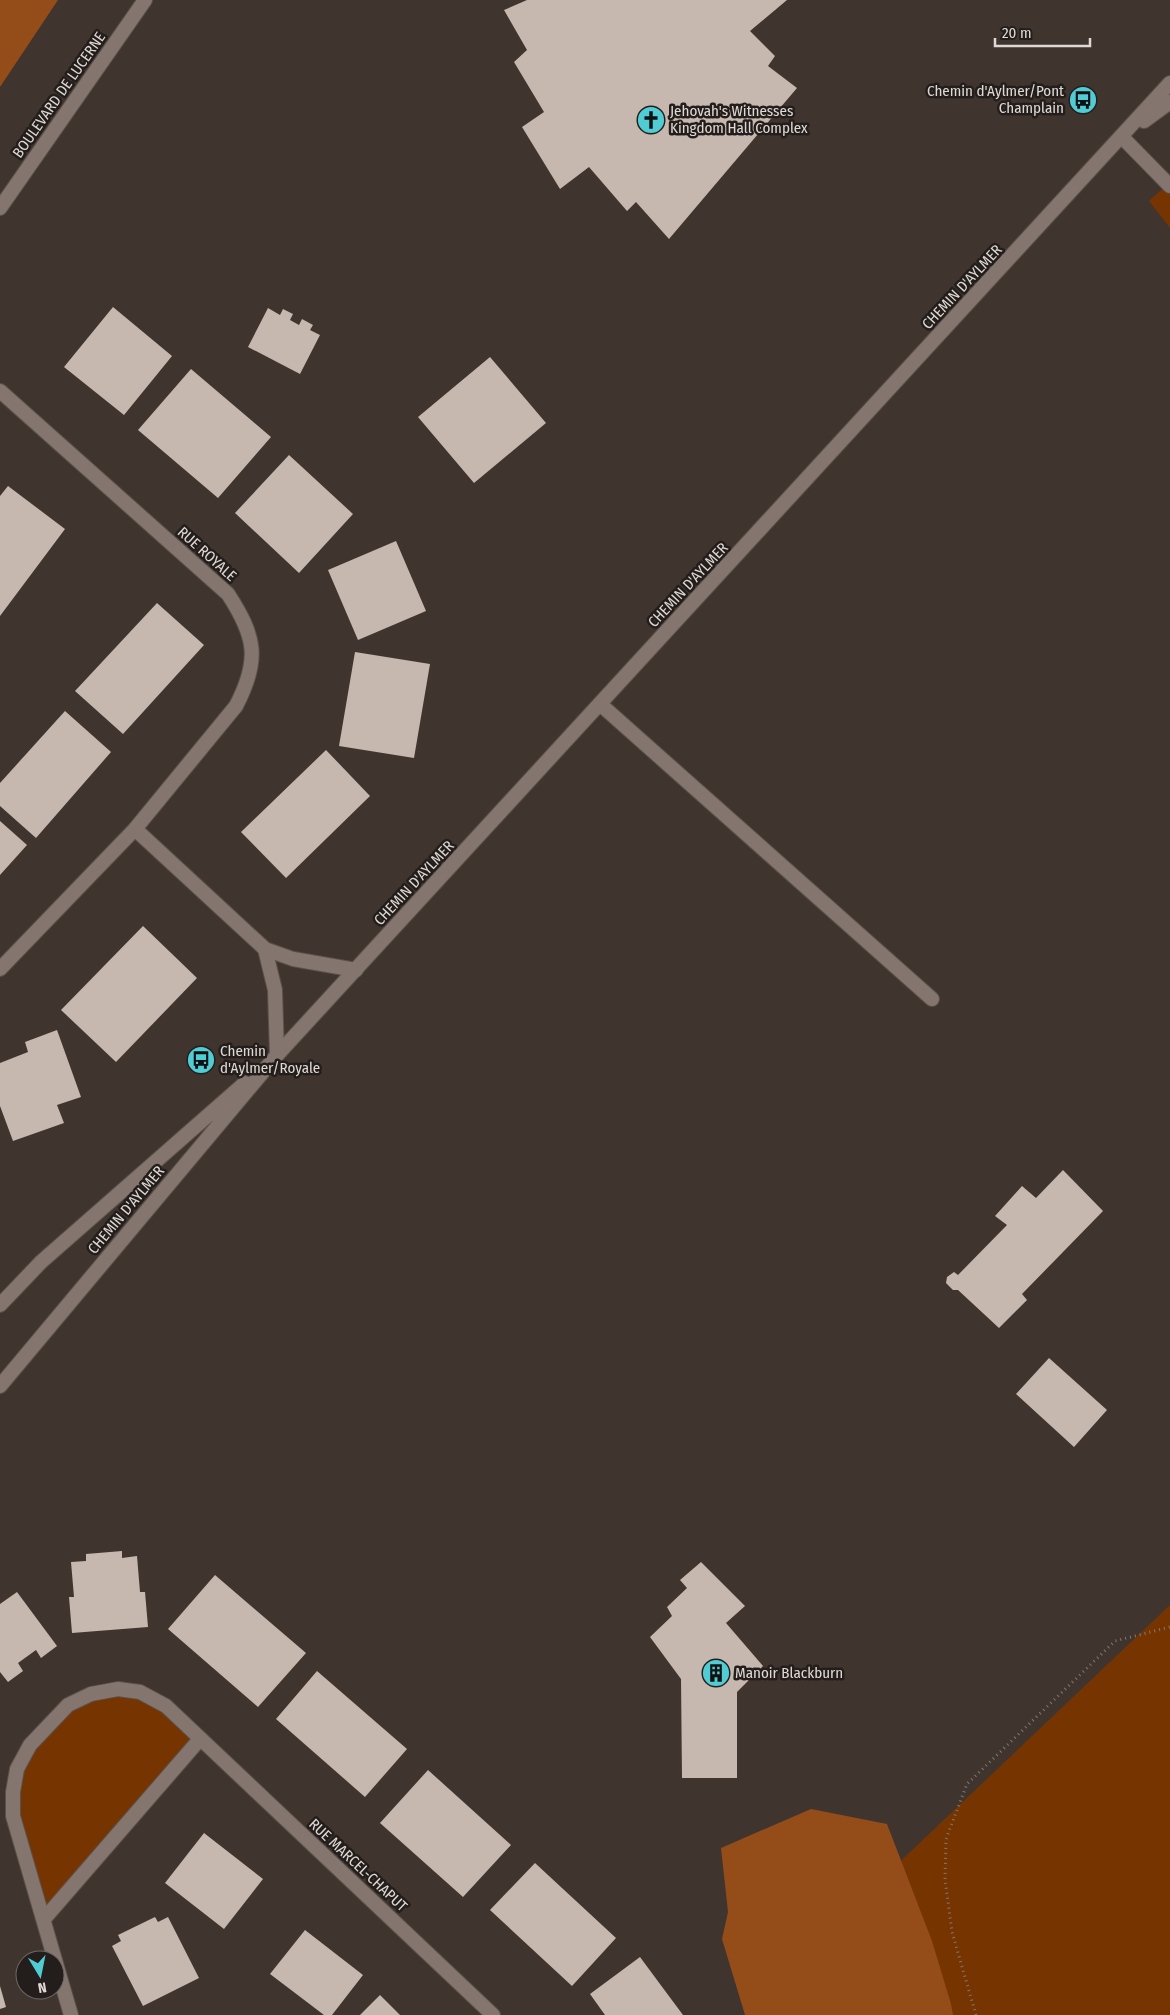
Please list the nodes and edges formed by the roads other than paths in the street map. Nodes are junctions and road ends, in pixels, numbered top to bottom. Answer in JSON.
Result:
{"nodes":[{"id":1,"x":145,"y":0,"type":"edge"},
{"id":2,"x":1170,"y":83,"type":"edge"},
{"id":3,"x":1170,"y":102,"type":"edge"},
{"id":4,"x":1122,"y":137,"type":"junction"},
{"id":5,"x":1170,"y":186,"type":"edge"},
{"id":6,"x":0,"y":208,"type":"edge"},
{"id":7,"x":0,"y":391,"type":"edge"},
{"id":8,"x":600,"y":704,"type":"junction"},
{"id":9,"x":135,"y":828,"type":"junction"},
{"id":10,"x":265,"y":949,"type":"junction"},
{"id":11,"x":0,"y":968,"type":"edge"},
{"id":12,"x":356,"y":970,"type":"junction"},
{"id":13,"x":932,"y":999,"type":"dead end"},
{"id":14,"x":277,"y":1055,"type":"junction"},
{"id":15,"x":0,"y":1305,"type":"edge"},
{"id":16,"x":0,"y":1386,"type":"edge"},
{"id":17,"x":200,"y":1739,"type":"junction"},
{"id":18,"x":44,"y":1919,"type":"junction"},
{"id":19,"x":71,"y":2015,"type":"edge"},
{"id":20,"x":493,"y":2015,"type":"edge"}],
"edges":[{"from":1,"to":6,"type":"street","name":"BOULEVARD DE LUCERNE"},
{"from":2,"to":4,"type":"street","name":"CHEMIN D'AYLMER"},
{"from":3,"to":4,"type":"street","name":"CHEMIN D'AYLMER"},
{"from":4,"to":5,"type":"street"},
{"from":4,"to":8,"type":"street","name":"CHEMIN D'AYLMER"},
{"from":7,"to":9,"type":"street","name":"RUE ROYALE"},
{"from":8,"to":12,"type":"street","name":"CHEMIN D'AYLMER"},
{"from":8,"to":13,"type":"street"},
{"from":9,"to":10,"type":"street"},
{"from":9,"to":11,"type":"street","name":"RUE ROYALE"},
{"from":10,"to":12,"type":"street"},
{"from":10,"to":14,"type":"street"},
{"from":12,"to":14,"type":"street","name":"CHEMIN D'AYLMER"},
{"from":14,"to":15,"type":"street","name":"CHEMIN D'AYLMER"},
{"from":14,"to":16,"type":"street","name":"CHEMIN D'AYLMER"},
{"from":17,"to":18,"type":"street"},
{"from":17,"to":18,"type":"street","name":"RUE MARCEL-CHAPUT"},
{"from":17,"to":20,"type":"street","name":"RUE MARCEL-CHAPUT"},
{"from":18,"to":19,"type":"street","name":"RUE MARCEL-CHAPUT"}]}
